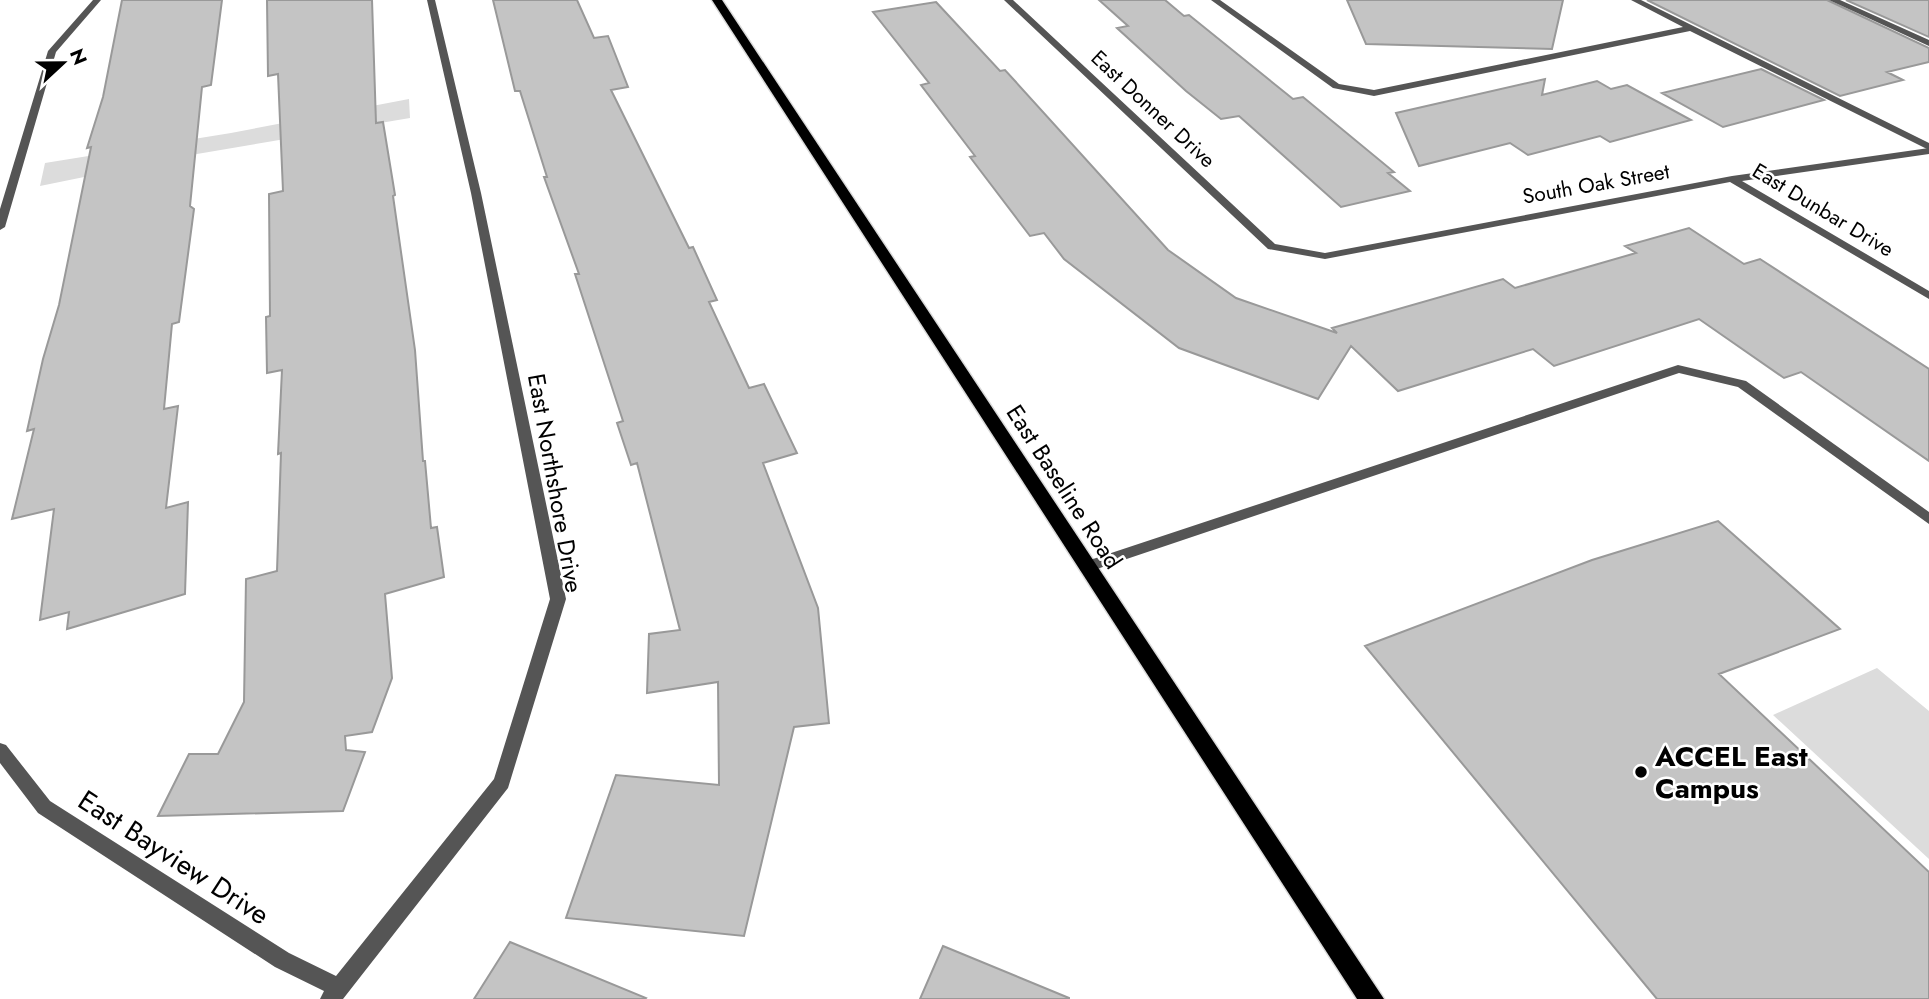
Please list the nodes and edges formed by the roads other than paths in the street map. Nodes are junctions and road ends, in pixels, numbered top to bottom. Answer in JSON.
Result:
{"nodes":[{"id":1,"x":97,"y":0,"type":"edge"},
{"id":2,"x":431,"y":0,"type":"edge"},
{"id":3,"x":718,"y":0,"type":"edge"},
{"id":4,"x":1008,"y":0,"type":"edge"},
{"id":5,"x":1215,"y":0,"type":"edge"},
{"id":6,"x":1635,"y":0,"type":"edge"},
{"id":7,"x":1833,"y":0,"type":"edge"},
{"id":8,"x":1691,"y":28,"type":"junction"},
{"id":9,"x":1929,"y":43,"type":"edge"},
{"id":10,"x":1929,"y":149,"type":"edge"},
{"id":11,"x":1732,"y":179,"type":"junction"},
{"id":12,"x":0,"y":227,"type":"edge"},
{"id":13,"x":1272,"y":247,"type":"joint"},
{"id":14,"x":1929,"y":296,"type":"edge"},
{"id":15,"x":1929,"y":519,"type":"edge"},
{"id":16,"x":1086,"y":567,"type":"junction"},
{"id":17,"x":0,"y":750,"type":"edge"},
{"id":18,"x":334,"y":994,"type":"edge"},
{"id":19,"x":1372,"y":999,"type":"edge"}],
"edges":[{"from":1,"to":12,"type":"street"},
{"from":2,"to":18,"type":"street","name":"East Northshore Drive"},
{"from":3,"to":16,"type":"main road","name":"East Baseline Road"},
{"from":4,"to":13,"type":"street","name":"East Donner Drive"},
{"from":5,"to":8,"type":"street"},
{"from":6,"to":8,"type":"street"},
{"from":7,"to":9,"type":"street"},
{"from":8,"to":10,"type":"street"},
{"from":10,"to":11,"type":"street","name":"South Oak Street"},
{"from":11,"to":13,"type":"street","name":"South Oak Street"},
{"from":11,"to":14,"type":"street","name":"East Dunbar Drive"},
{"from":15,"to":16,"type":"street"},
{"from":16,"to":19,"type":"main road","name":"East Baseline Road"},
{"from":17,"to":18,"type":"street","name":"East Bayview Drive"}]}
